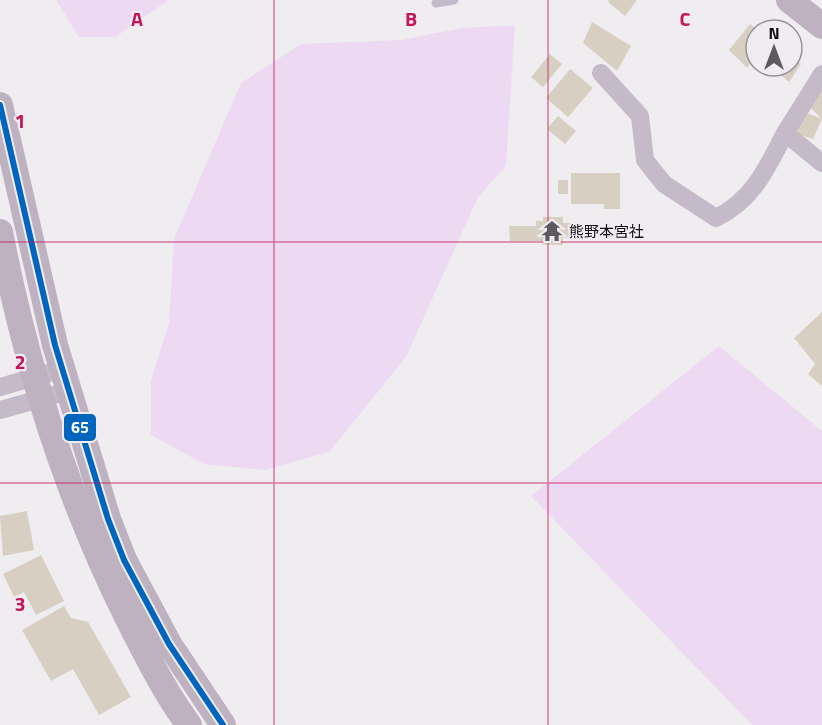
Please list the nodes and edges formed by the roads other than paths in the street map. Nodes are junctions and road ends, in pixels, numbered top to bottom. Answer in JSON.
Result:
{"nodes":[{"id":1,"x":454,"y":0,"type":"edge"},
{"id":2,"x":789,"y":0,"type":"edge"},
{"id":3,"x":436,"y":3,"type":"dead end"},
{"id":4,"x":822,"y":26,"type":"edge"},
{"id":5,"x":601,"y":73,"type":"dead end"},
{"id":6,"x":822,"y":74,"type":"edge"},
{"id":7,"x":0,"y":105,"type":"edge"},
{"id":8,"x":785,"y":133,"type":"junction"},
{"id":9,"x":822,"y":163,"type":"edge"},
{"id":10,"x":0,"y":232,"type":"edge"},
{"id":11,"x":65,"y":380,"type":"junction"},
{"id":12,"x":0,"y":387,"type":"edge"},
{"id":13,"x":38,"y":388,"type":"junction"},
{"id":14,"x":0,"y":410,"type":"edge"},
{"id":15,"x":189,"y":725,"type":"edge"},
{"id":16,"x":224,"y":725,"type":"edge"}],
"edges":[{"from":1,"to":3,"type":"lane"},
{"from":2,"to":4,"type":"street"},
{"from":5,"to":8,"type":"street"},
{"from":6,"to":8,"type":"street"},
{"from":7,"to":11,"type":"street"},
{"from":8,"to":9,"type":"street"},
{"from":10,"to":13,"type":"street"},
{"from":11,"to":13,"type":"street"},
{"from":11,"to":16,"type":"street"},
{"from":12,"to":13,"type":"street"},
{"from":13,"to":14,"type":"street"},
{"from":13,"to":15,"type":"street"}]}
